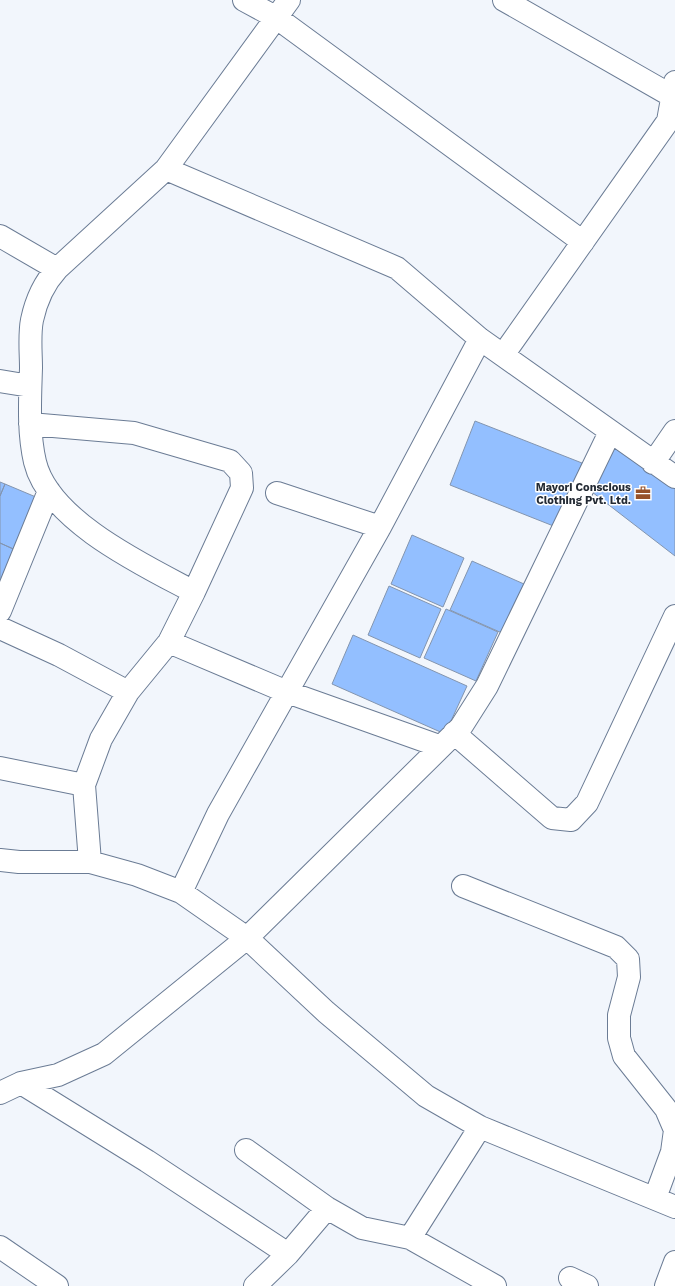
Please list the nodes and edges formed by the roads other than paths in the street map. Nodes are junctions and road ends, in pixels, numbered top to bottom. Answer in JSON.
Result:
{"nodes":[{"id":1,"x":244,"y":0,"type":"edge"},
{"id":2,"x":289,"y":0,"type":"edge"},
{"id":3,"x":504,"y":0,"type":"edge"},
{"id":4,"x":276,"y":18,"type":"junction"},
{"id":5,"x":674,"y":89,"type":"edge"},
{"id":6,"x":671,"y":122,"type":"edge"},
{"id":7,"x":166,"y":169,"type":"junction"},
{"id":8,"x":0,"y":236,"type":"edge"},
{"id":9,"x":583,"y":242,"type":"junction"},
{"id":10,"x":57,"y":269,"type":"junction"},
{"id":11,"x":480,"y":339,"type":"junction"},
{"id":12,"x":503,"y":355,"type":"junction"},
{"id":13,"x":0,"y":381,"type":"edge"},
{"id":14,"x":30,"y":386,"type":"junction"},
{"id":15,"x":30,"y":424,"type":"junction"},
{"id":16,"x":675,"y":431,"type":"edge"},
{"id":17,"x":610,"y":432,"type":"junction"},
{"id":18,"x":653,"y":463,"type":"junction"},
{"id":19,"x":675,"y":477,"type":"edge"},
{"id":20,"x":48,"y":491,"type":"junction"},
{"id":21,"x":277,"y":493,"type":"dead end"},
{"id":22,"x":380,"y":527,"type":"junction"},
{"id":23,"x":194,"y":592,"type":"junction"},
{"id":24,"x":0,"y":611,"type":"edge"},
{"id":25,"x":675,"y":616,"type":"edge"},
{"id":26,"x":0,"y":628,"type":"edge"},
{"id":27,"x":169,"y":642,"type":"junction"},
{"id":28,"x":128,"y":692,"type":"junction"},
{"id":29,"x":287,"y":692,"type":"junction"},
{"id":30,"x":447,"y":740,"type":"junction"},
{"id":31,"x":0,"y":768,"type":"edge"},
{"id":32,"x":84,"y":785,"type":"junction"},
{"id":33,"x":0,"y":860,"type":"edge"},
{"id":34,"x":90,"y":862,"type":"junction"},
{"id":35,"x":463,"y":886,"type":"dead end"},
{"id":36,"x":181,"y":892,"type":"junction"},
{"id":37,"x":247,"y":938,"type":"junction"},
{"id":38,"x":21,"y":1083,"type":"junction"},
{"id":39,"x":0,"y":1093,"type":"edge"},
{"id":40,"x":480,"y":1127,"type":"junction"},
{"id":41,"x":246,"y":1150,"type":"dead end"},
{"id":42,"x":655,"y":1198,"type":"junction"},
{"id":43,"x":675,"y":1207,"type":"edge"},
{"id":44,"x":327,"y":1208,"type":"junction"},
{"id":45,"x":410,"y":1238,"type":"junction"},
{"id":46,"x":0,"y":1247,"type":"edge"},
{"id":47,"x":288,"y":1254,"type":"junction"},
{"id":48,"x":675,"y":1262,"type":"edge"},
{"id":49,"x":57,"y":1286,"type":"edge"},
{"id":50,"x":255,"y":1286,"type":"edge"},
{"id":51,"x":495,"y":1286,"type":"edge"},
{"id":52,"x":666,"y":1286,"type":"edge"}],
"edges":[{"from":1,"to":4,"type":"street"},
{"from":2,"to":4,"type":"street"},
{"from":3,"to":5,"type":"street"},
{"from":4,"to":7,"type":"street"},
{"from":4,"to":9,"type":"street"},
{"from":5,"to":6,"type":"street"},
{"from":6,"to":9,"type":"street"},
{"from":7,"to":10,"type":"street"},
{"from":7,"to":11,"type":"street"},
{"from":8,"to":10,"type":"street"},
{"from":9,"to":12,"type":"street"},
{"from":10,"to":14,"type":"street"},
{"from":11,"to":12,"type":"street"},
{"from":11,"to":22,"type":"street"},
{"from":12,"to":17,"type":"street"},
{"from":13,"to":14,"type":"street"},
{"from":14,"to":15,"type":"street"},
{"from":15,"to":20,"type":"street"},
{"from":15,"to":23,"type":"street"},
{"from":16,"to":18,"type":"street"},
{"from":17,"to":18,"type":"street"},
{"from":17,"to":30,"type":"street"},
{"from":18,"to":19,"type":"street"},
{"from":20,"to":23,"type":"street"},
{"from":20,"to":24,"type":"street"},
{"from":21,"to":22,"type":"street"},
{"from":22,"to":29,"type":"street"},
{"from":23,"to":27,"type":"street"},
{"from":25,"to":30,"type":"street"},
{"from":26,"to":28,"type":"street"},
{"from":27,"to":28,"type":"street"},
{"from":27,"to":29,"type":"street"},
{"from":28,"to":32,"type":"street"},
{"from":29,"to":30,"type":"street"},
{"from":29,"to":36,"type":"street"},
{"from":30,"to":37,"type":"street"},
{"from":31,"to":32,"type":"street"},
{"from":32,"to":34,"type":"street"},
{"from":33,"to":34,"type":"street"},
{"from":34,"to":36,"type":"street"},
{"from":35,"to":42,"type":"street"},
{"from":36,"to":37,"type":"street"},
{"from":37,"to":38,"type":"street"},
{"from":37,"to":40,"type":"street"},
{"from":38,"to":39,"type":"street"},
{"from":38,"to":47,"type":"street"},
{"from":40,"to":42,"type":"street"},
{"from":40,"to":45,"type":"street"},
{"from":41,"to":44,"type":"street"},
{"from":42,"to":43,"type":"street"},
{"from":44,"to":45,"type":"street"},
{"from":44,"to":47,"type":"street"},
{"from":45,"to":51,"type":"street"},
{"from":46,"to":49,"type":"street"},
{"from":47,"to":50,"type":"street"},
{"from":48,"to":52,"type":"street"}]}
